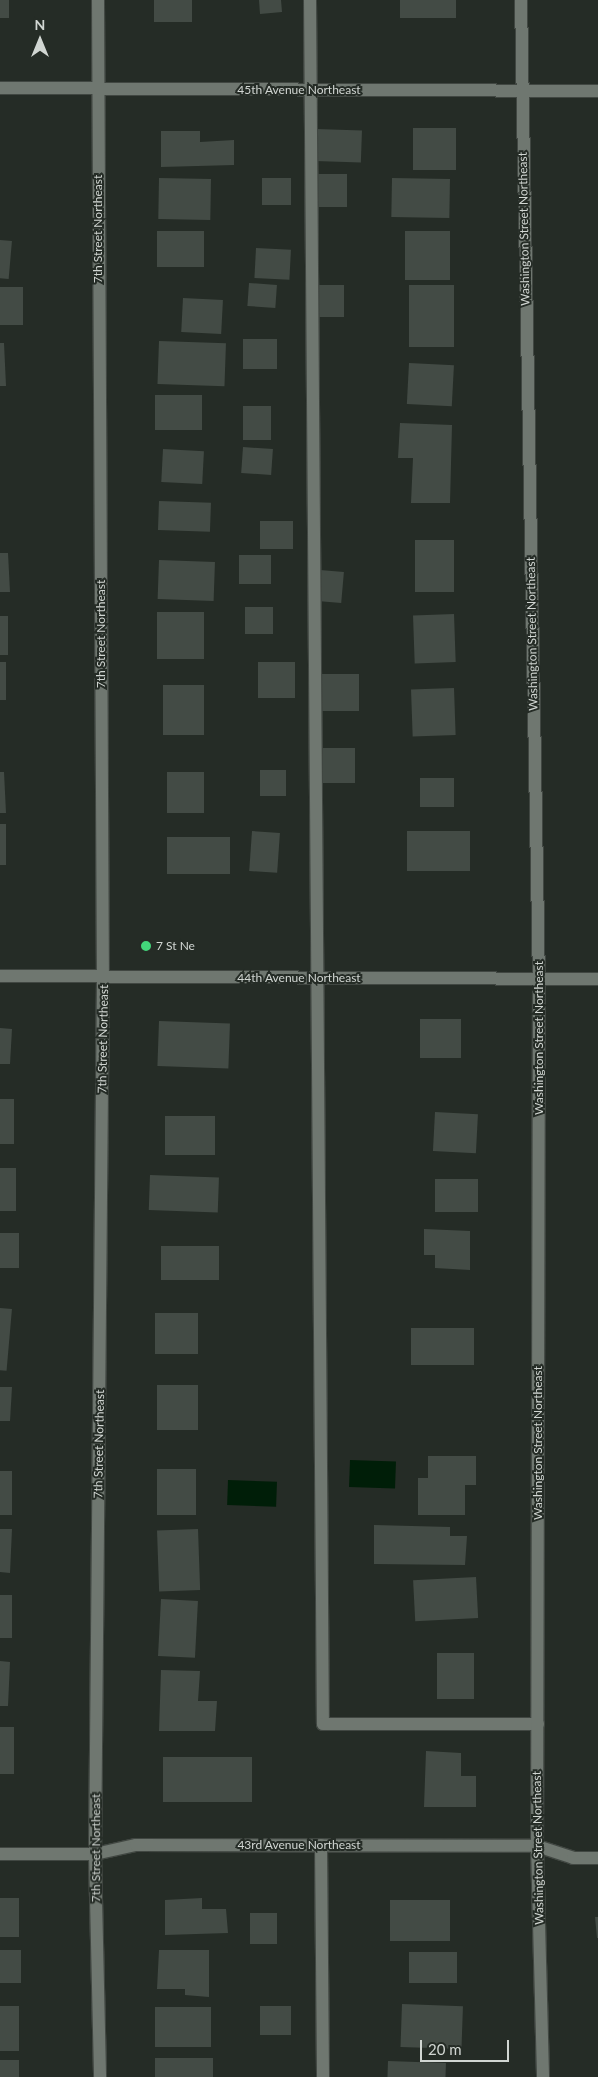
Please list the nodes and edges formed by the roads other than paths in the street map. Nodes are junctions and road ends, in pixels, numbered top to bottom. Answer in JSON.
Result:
{"nodes":[{"id":1,"x":98,"y":0,"type":"edge"},
{"id":2,"x":310,"y":0,"type":"edge"},
{"id":3,"x":521,"y":0,"type":"edge"},
{"id":4,"x":0,"y":88,"type":"edge"},
{"id":5,"x":97,"y":88,"type":"junction"},
{"id":6,"x":310,"y":90,"type":"junction"},
{"id":7,"x":521,"y":91,"type":"junction"},
{"id":8,"x":598,"y":91,"type":"edge"},
{"id":9,"x":0,"y":976,"type":"edge"},
{"id":10,"x":103,"y":977,"type":"junction"},
{"id":11,"x":320,"y":978,"type":"junction"},
{"id":12,"x":539,"y":978,"type":"junction"},
{"id":13,"x":598,"y":979,"type":"edge"},
{"id":14,"x":538,"y":1724,"type":"junction"},
{"id":15,"x":321,"y":1845,"type":"junction"},
{"id":16,"x":537,"y":1846,"type":"junction"},
{"id":17,"x":0,"y":1854,"type":"edge"},
{"id":18,"x":95,"y":1854,"type":"junction"},
{"id":19,"x":598,"y":1858,"type":"edge"},
{"id":20,"x":100,"y":2077,"type":"edge"},
{"id":21,"x":323,"y":2077,"type":"edge"},
{"id":22,"x":543,"y":2077,"type":"edge"}],
"edges":[{"from":1,"to":5,"type":"street","name":"7th Street Northeast"},
{"from":2,"to":6,"type":"street"},
{"from":3,"to":7,"type":"street","name":"Washington Street Northeast"},
{"from":4,"to":5,"type":"street","name":"45th Avenue Northeast"},
{"from":5,"to":6,"type":"street","name":"45th Avenue Northeast"},
{"from":5,"to":10,"type":"street","name":"7th Street Northeast"},
{"from":6,"to":7,"type":"street","name":"45th Avenue Northeast"},
{"from":6,"to":11,"type":"street"},
{"from":7,"to":8,"type":"street","name":"45th Avenue Northeast"},
{"from":7,"to":12,"type":"street","name":"Washington Street Northeast"},
{"from":9,"to":10,"type":"street","name":"44th Avenue Northeast"},
{"from":10,"to":11,"type":"street","name":"44th Avenue Northeast"},
{"from":10,"to":18,"type":"street","name":"7th Street Northeast"},
{"from":11,"to":12,"type":"street","name":"44th Avenue Northeast"},
{"from":11,"to":14,"type":"street"},
{"from":12,"to":13,"type":"street","name":"44th Avenue Northeast"},
{"from":12,"to":14,"type":"street","name":"Washington Street Northeast"},
{"from":14,"to":16,"type":"street","name":"Washington Street Northeast"},
{"from":15,"to":16,"type":"street","name":"43rd Avenue Northeast"},
{"from":15,"to":18,"type":"street","name":"43rd Avenue Northeast"},
{"from":15,"to":21,"type":"street"},
{"from":16,"to":19,"type":"street","name":"43rd Avenue Northeast"},
{"from":16,"to":22,"type":"street","name":"Washington Street Northeast"},
{"from":17,"to":18,"type":"street","name":"43rd Avenue Northeast"},
{"from":18,"to":20,"type":"street","name":"7th Street Northeast"}]}
